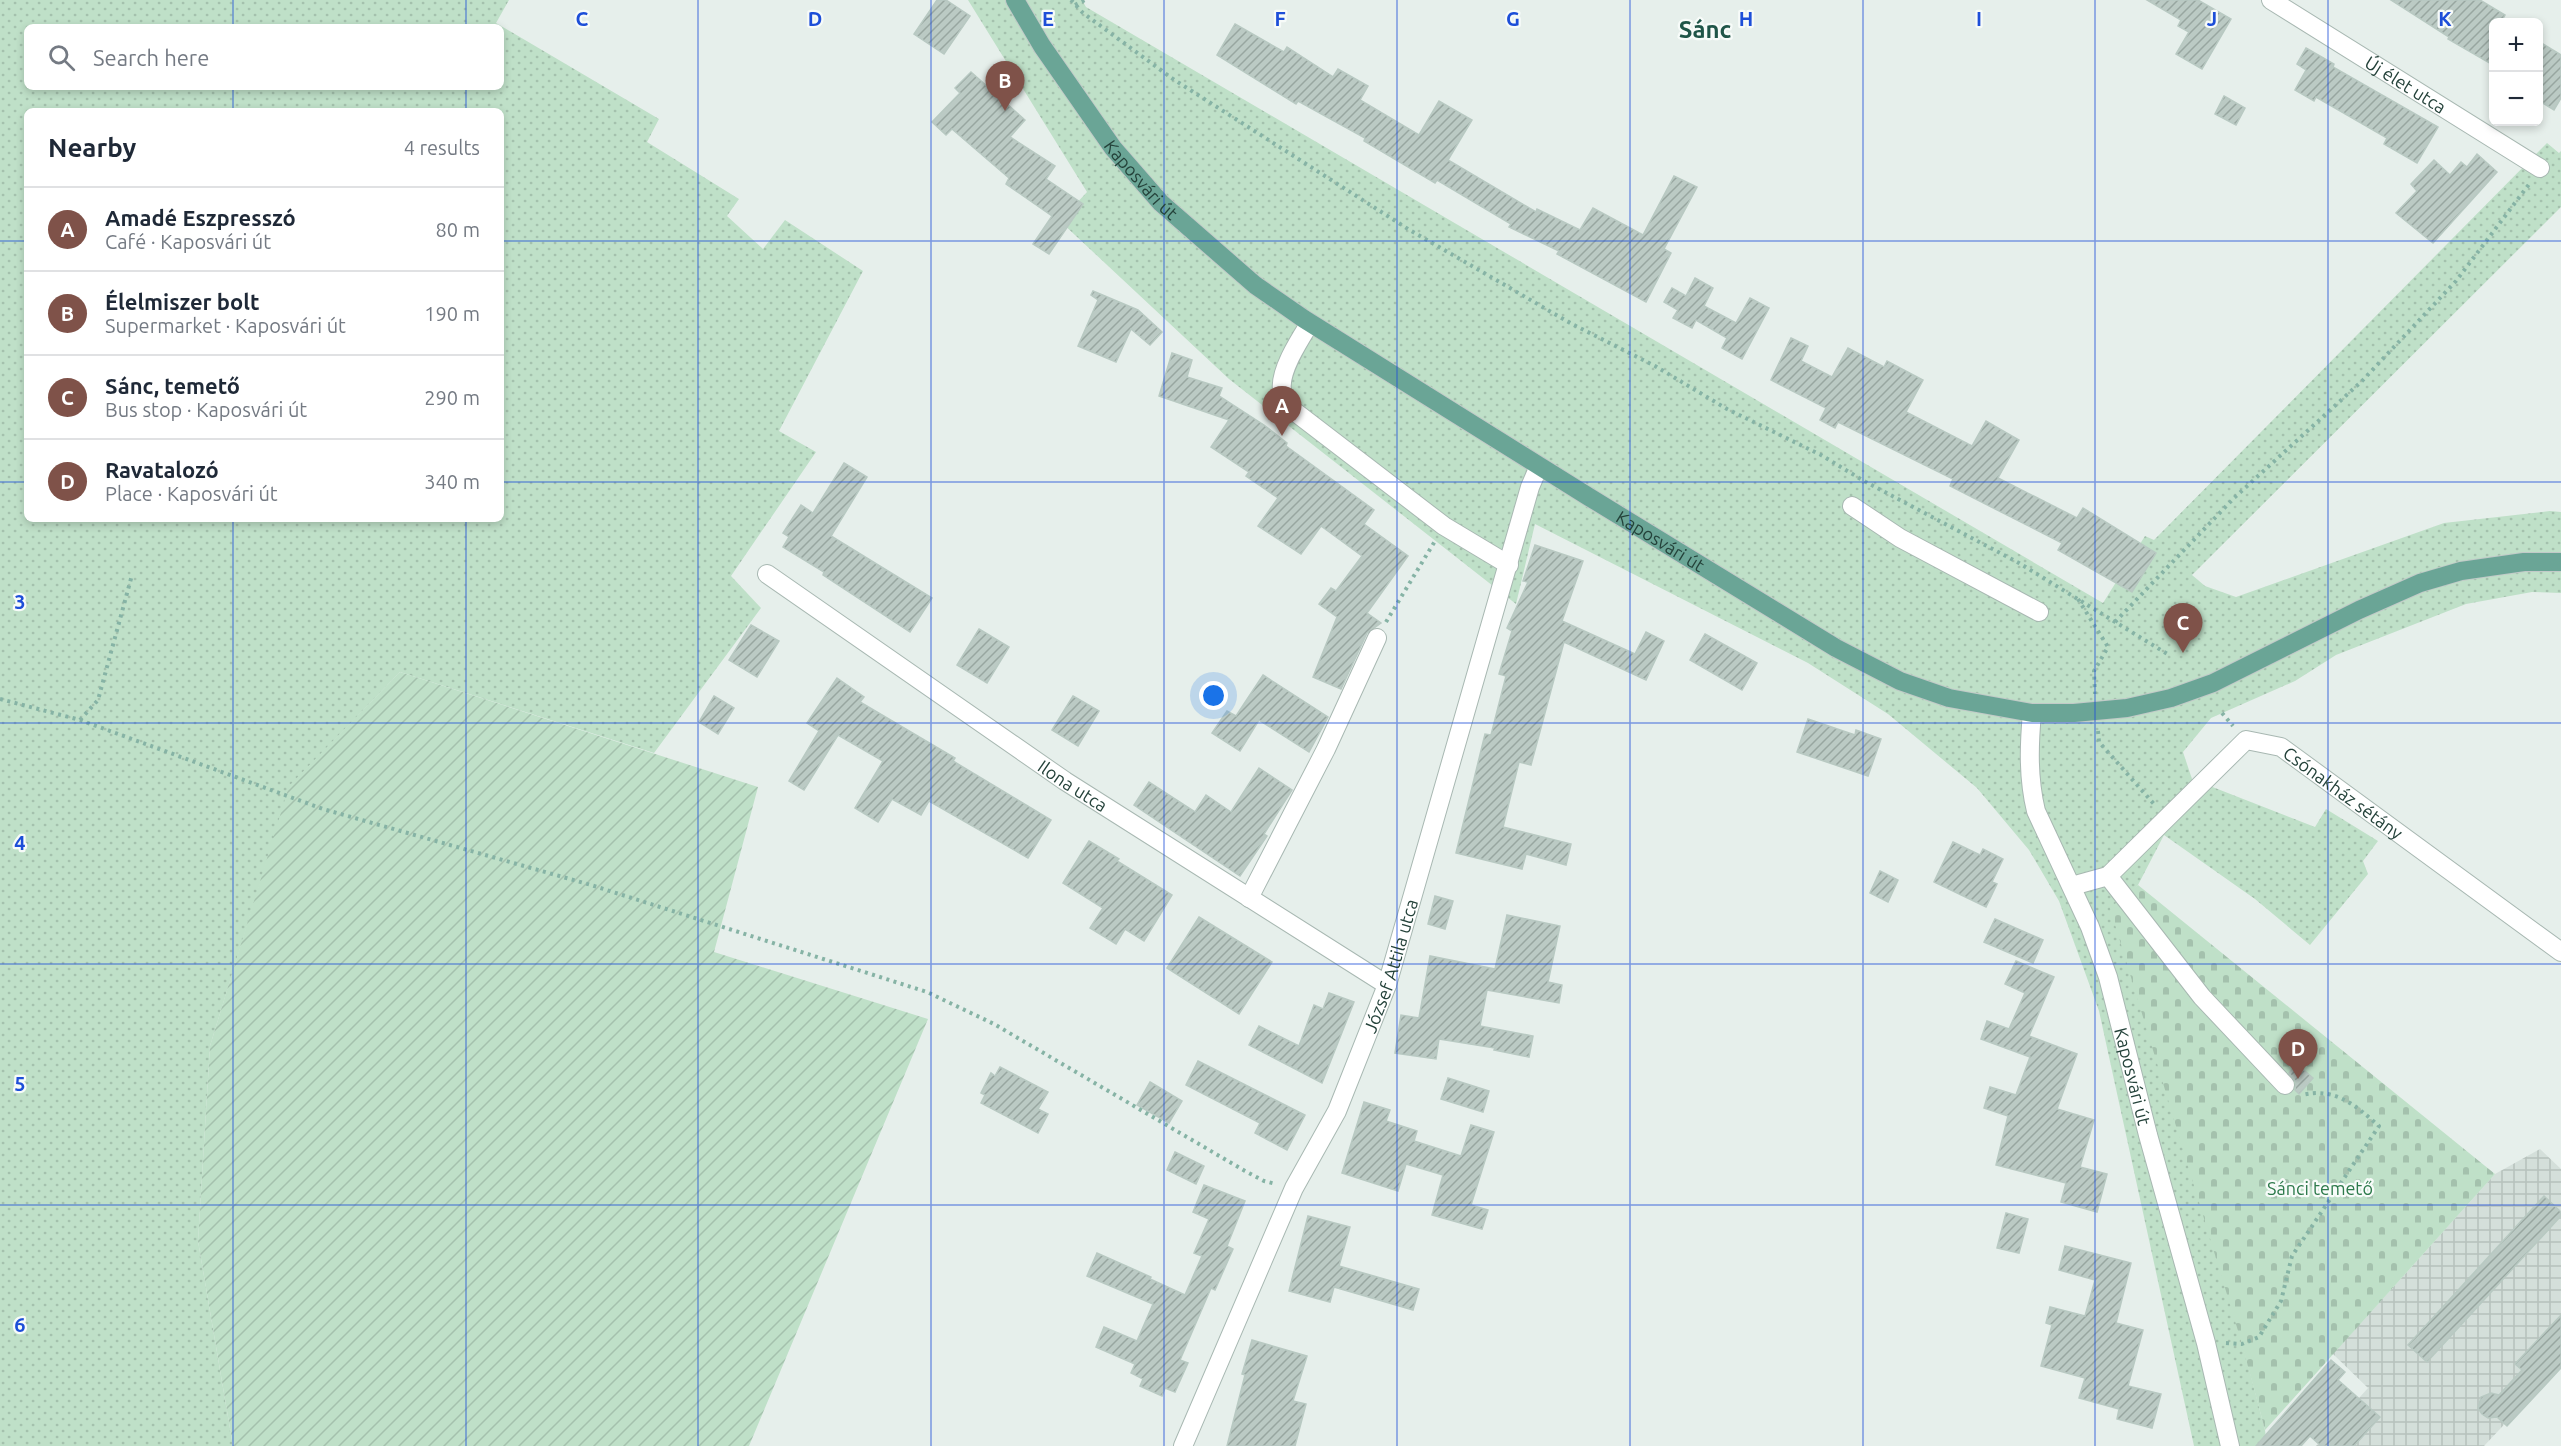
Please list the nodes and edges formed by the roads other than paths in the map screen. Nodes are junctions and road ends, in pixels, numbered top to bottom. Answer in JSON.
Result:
{"nodes":[{"id":1,"x":1015,"y":0,"type":"edge"},
{"id":2,"x":2271,"y":0,"type":"edge"},
{"id":3,"x":2540,"y":168,"type":"road end"},
{"id":4,"x":1310,"y":323,"type":"junction"},
{"id":5,"x":1539,"y":466,"type":"junction"},
{"id":6,"x":1852,"y":506,"type":"dead end"},
{"id":7,"x":2561,"y":561,"type":"edge"},
{"id":8,"x":1509,"y":565,"type":"junction"},
{"id":9,"x":767,"y":574,"type":"dead end"},
{"id":10,"x":2039,"y":612,"type":"dead end"},
{"id":11,"x":1377,"y":638,"type":"road end"},
{"id":12,"x":2032,"y":713,"type":"junction"},
{"id":13,"x":2108,"y":876,"type":"junction"},
{"id":14,"x":2072,"y":886,"type":"junction"},
{"id":15,"x":1250,"y":898,"type":"junction"},
{"id":16,"x":2561,"y":952,"type":"edge"},
{"id":17,"x":1387,"y":985,"type":"junction"},
{"id":18,"x":2284,"y":1085,"type":"road end"},
{"id":19,"x":1183,"y":1446,"type":"edge"},
{"id":20,"x":2230,"y":1446,"type":"edge"}],
"edges":[{"from":1,"to":4,"type":"main road","name":"Kaposvári út"},
{"from":2,"to":3,"type":"street","name":"Új élet utca"},
{"from":4,"to":5,"type":"main road","name":"Kaposvári út"},
{"from":4,"to":8,"type":"street"},
{"from":5,"to":8,"type":"street","name":"József Attila utca"},
{"from":5,"to":12,"type":"main road","name":"Kaposvári út"},
{"from":6,"to":10,"type":"street"},
{"from":7,"to":12,"type":"main road","name":"Kaposvári út"},
{"from":8,"to":17,"type":"street","name":"József Attila utca"},
{"from":9,"to":15,"type":"street","name":"Ilona utca"},
{"from":11,"to":15,"type":"street"},
{"from":12,"to":14,"type":"street","name":"Kaposvári út"},
{"from":13,"to":14,"type":"street"},
{"from":13,"to":16,"type":"street","name":"Csónakház sétány"},
{"from":13,"to":18,"type":"street"},
{"from":14,"to":20,"type":"street","name":"Kaposvári út"},
{"from":15,"to":17,"type":"street","name":"Ilona utca"},
{"from":17,"to":19,"type":"street","name":"József Attila utca"}]}
